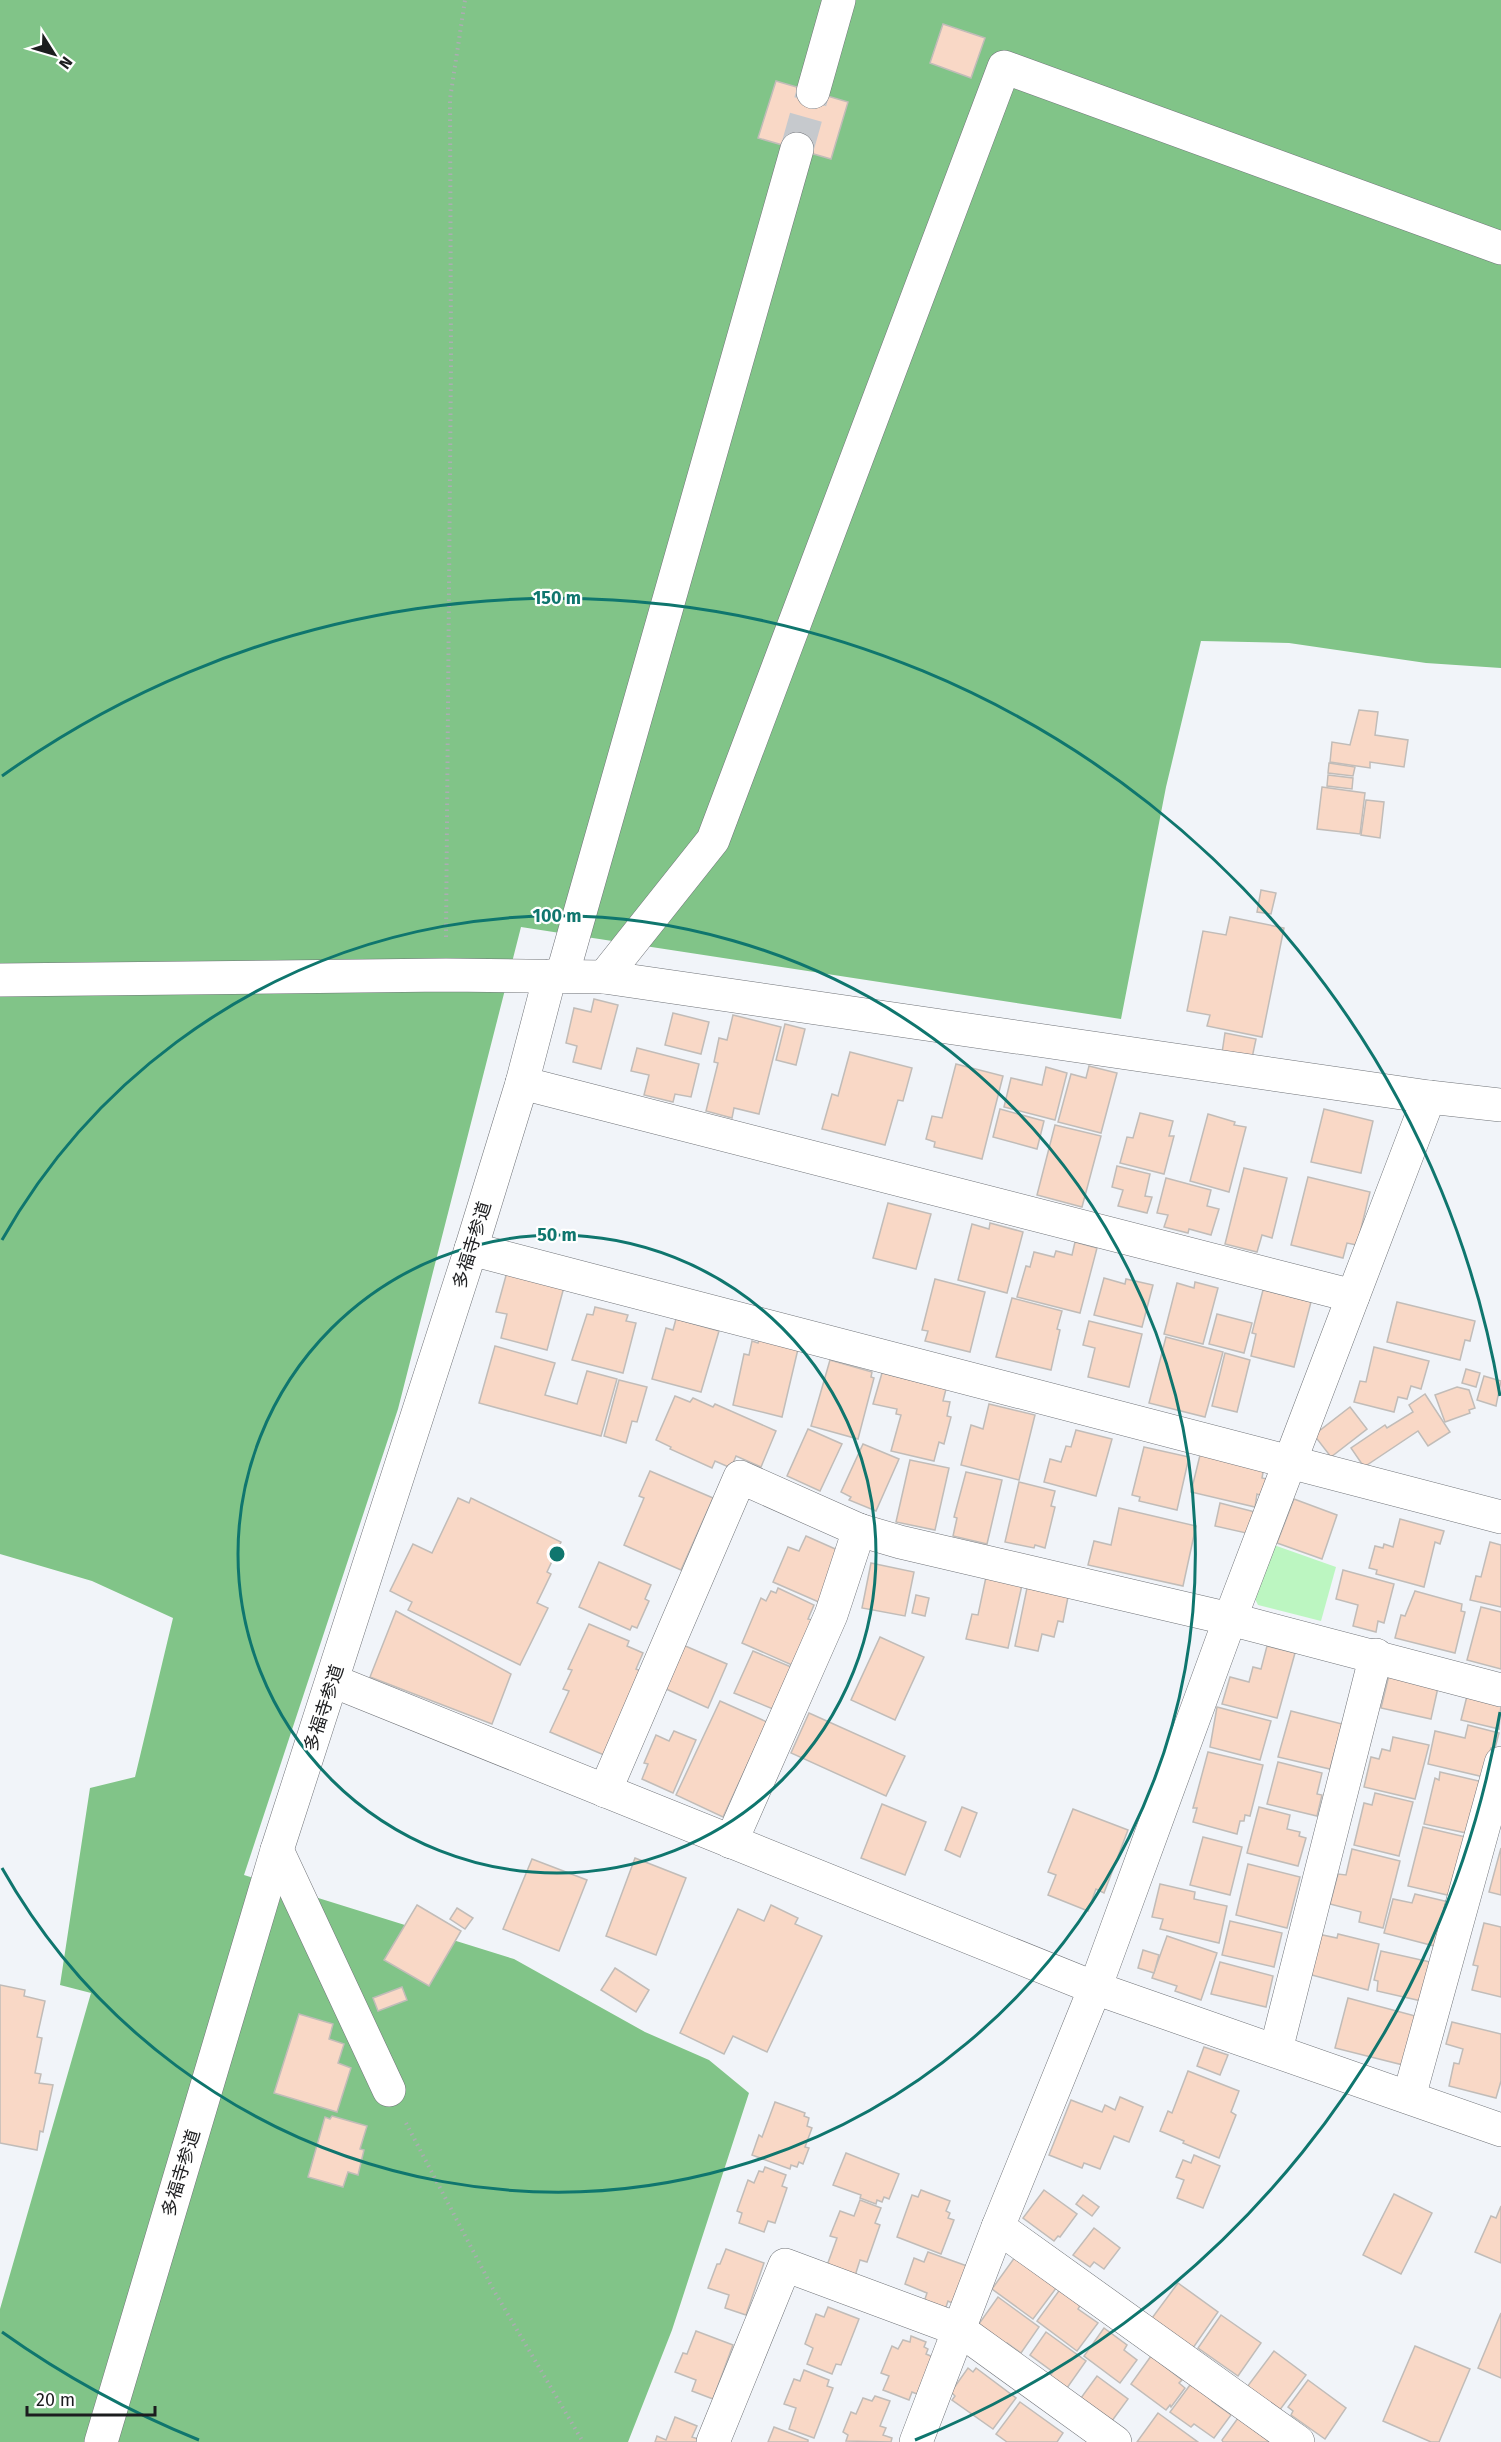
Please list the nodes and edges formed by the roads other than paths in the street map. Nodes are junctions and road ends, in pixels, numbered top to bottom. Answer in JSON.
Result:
{"nodes":[{"id":1,"x":839,"y":0,"type":"edge"},
{"id":2,"x":813,"y":92,"type":"tunnel mouth"},
{"id":3,"x":797,"y":149,"type":"tunnel mouth"},
{"id":4,"x":1501,"y":248,"type":"edge"},
{"id":5,"x":556,"y":976,"type":"junction"},
{"id":6,"x":604,"y":977,"type":"junction"},
{"id":7,"x":0,"y":980,"type":"edge"},
{"id":8,"x":522,"y":1083,"type":"junction"},
{"id":9,"x":1429,"y":1097,"type":"junction"},
{"id":10,"x":1501,"y":1105,"type":"edge"},
{"id":11,"x":471,"y":1249,"type":"junction"},
{"id":12,"x":1353,"y":1296,"type":"junction"},
{"id":13,"x":1290,"y":1462,"type":"junction"},
{"id":14,"x":1501,"y":1517,"type":"edge"},
{"id":15,"x":859,"y":1530,"type":"junction"},
{"id":16,"x":1230,"y":1619,"type":"junction"},
{"id":17,"x":1376,"y":1655,"type":"junction"},
{"id":18,"x":333,"y":1681,"type":"junction"},
{"id":19,"x":1501,"y":1690,"type":"edge"},
{"id":20,"x":1501,"y":1763,"type":"edge"},
{"id":21,"x":605,"y":1791,"type":"junction"},
{"id":22,"x":731,"y":1842,"type":"junction"},
{"id":23,"x":277,"y":1850,"type":"junction"},
{"id":24,"x":1095,"y":1988,"type":"junction"},
{"id":25,"x":1276,"y":2050,"type":"junction"},
{"id":26,"x":389,"y":2090,"type":"road end"},
{"id":27,"x":1409,"y":2097,"type":"junction"},
{"id":28,"x":1501,"y":2130,"type":"edge"},
{"id":29,"x":998,"y":2227,"type":"junction"},
{"id":30,"x":960,"y":2330,"type":"junction"},
{"id":31,"x":101,"y":2442,"type":"edge"},
{"id":32,"x":713,"y":2442,"type":"edge"},
{"id":33,"x":916,"y":2442,"type":"edge"},
{"id":34,"x":1115,"y":2442,"type":"edge"},
{"id":35,"x":1298,"y":2442,"type":"edge"}],
"edges":[{"from":1,"to":2,"type":"street"},
{"from":3,"to":5,"type":"street","name":"多福寺参道"},
{"from":4,"to":6,"type":"street"},
{"from":5,"to":6,"type":"street"},
{"from":5,"to":7,"type":"street"},
{"from":5,"to":8,"type":"street","name":"多福寺参道"},
{"from":6,"to":9,"type":"street"},
{"from":8,"to":11,"type":"street","name":"多福寺参道"},
{"from":8,"to":12,"type":"street"},
{"from":9,"to":10,"type":"street"},
{"from":9,"to":12,"type":"street"},
{"from":11,"to":13,"type":"street"},
{"from":11,"to":18,"type":"street","name":"多福寺参道"},
{"from":12,"to":13,"type":"street"},
{"from":13,"to":14,"type":"street"},
{"from":13,"to":16,"type":"street"},
{"from":15,"to":16,"type":"street"},
{"from":15,"to":21,"type":"street"},
{"from":15,"to":22,"type":"street"},
{"from":16,"to":17,"type":"street"},
{"from":16,"to":24,"type":"street"},
{"from":17,"to":19,"type":"street"},
{"from":17,"to":25,"type":"street"},
{"from":18,"to":21,"type":"street"},
{"from":18,"to":23,"type":"street","name":"多福寺参道"},
{"from":20,"to":27,"type":"street"},
{"from":21,"to":22,"type":"street"},
{"from":22,"to":24,"type":"street"},
{"from":23,"to":26,"type":"street"},
{"from":23,"to":31,"type":"street","name":"多福寺参道"},
{"from":24,"to":25,"type":"street"},
{"from":24,"to":29,"type":"street"},
{"from":25,"to":27,"type":"street"},
{"from":27,"to":28,"type":"street"},
{"from":29,"to":30,"type":"street"},
{"from":29,"to":35,"type":"street"},
{"from":30,"to":32,"type":"street"},
{"from":30,"to":33,"type":"street"},
{"from":30,"to":34,"type":"street"}]}
